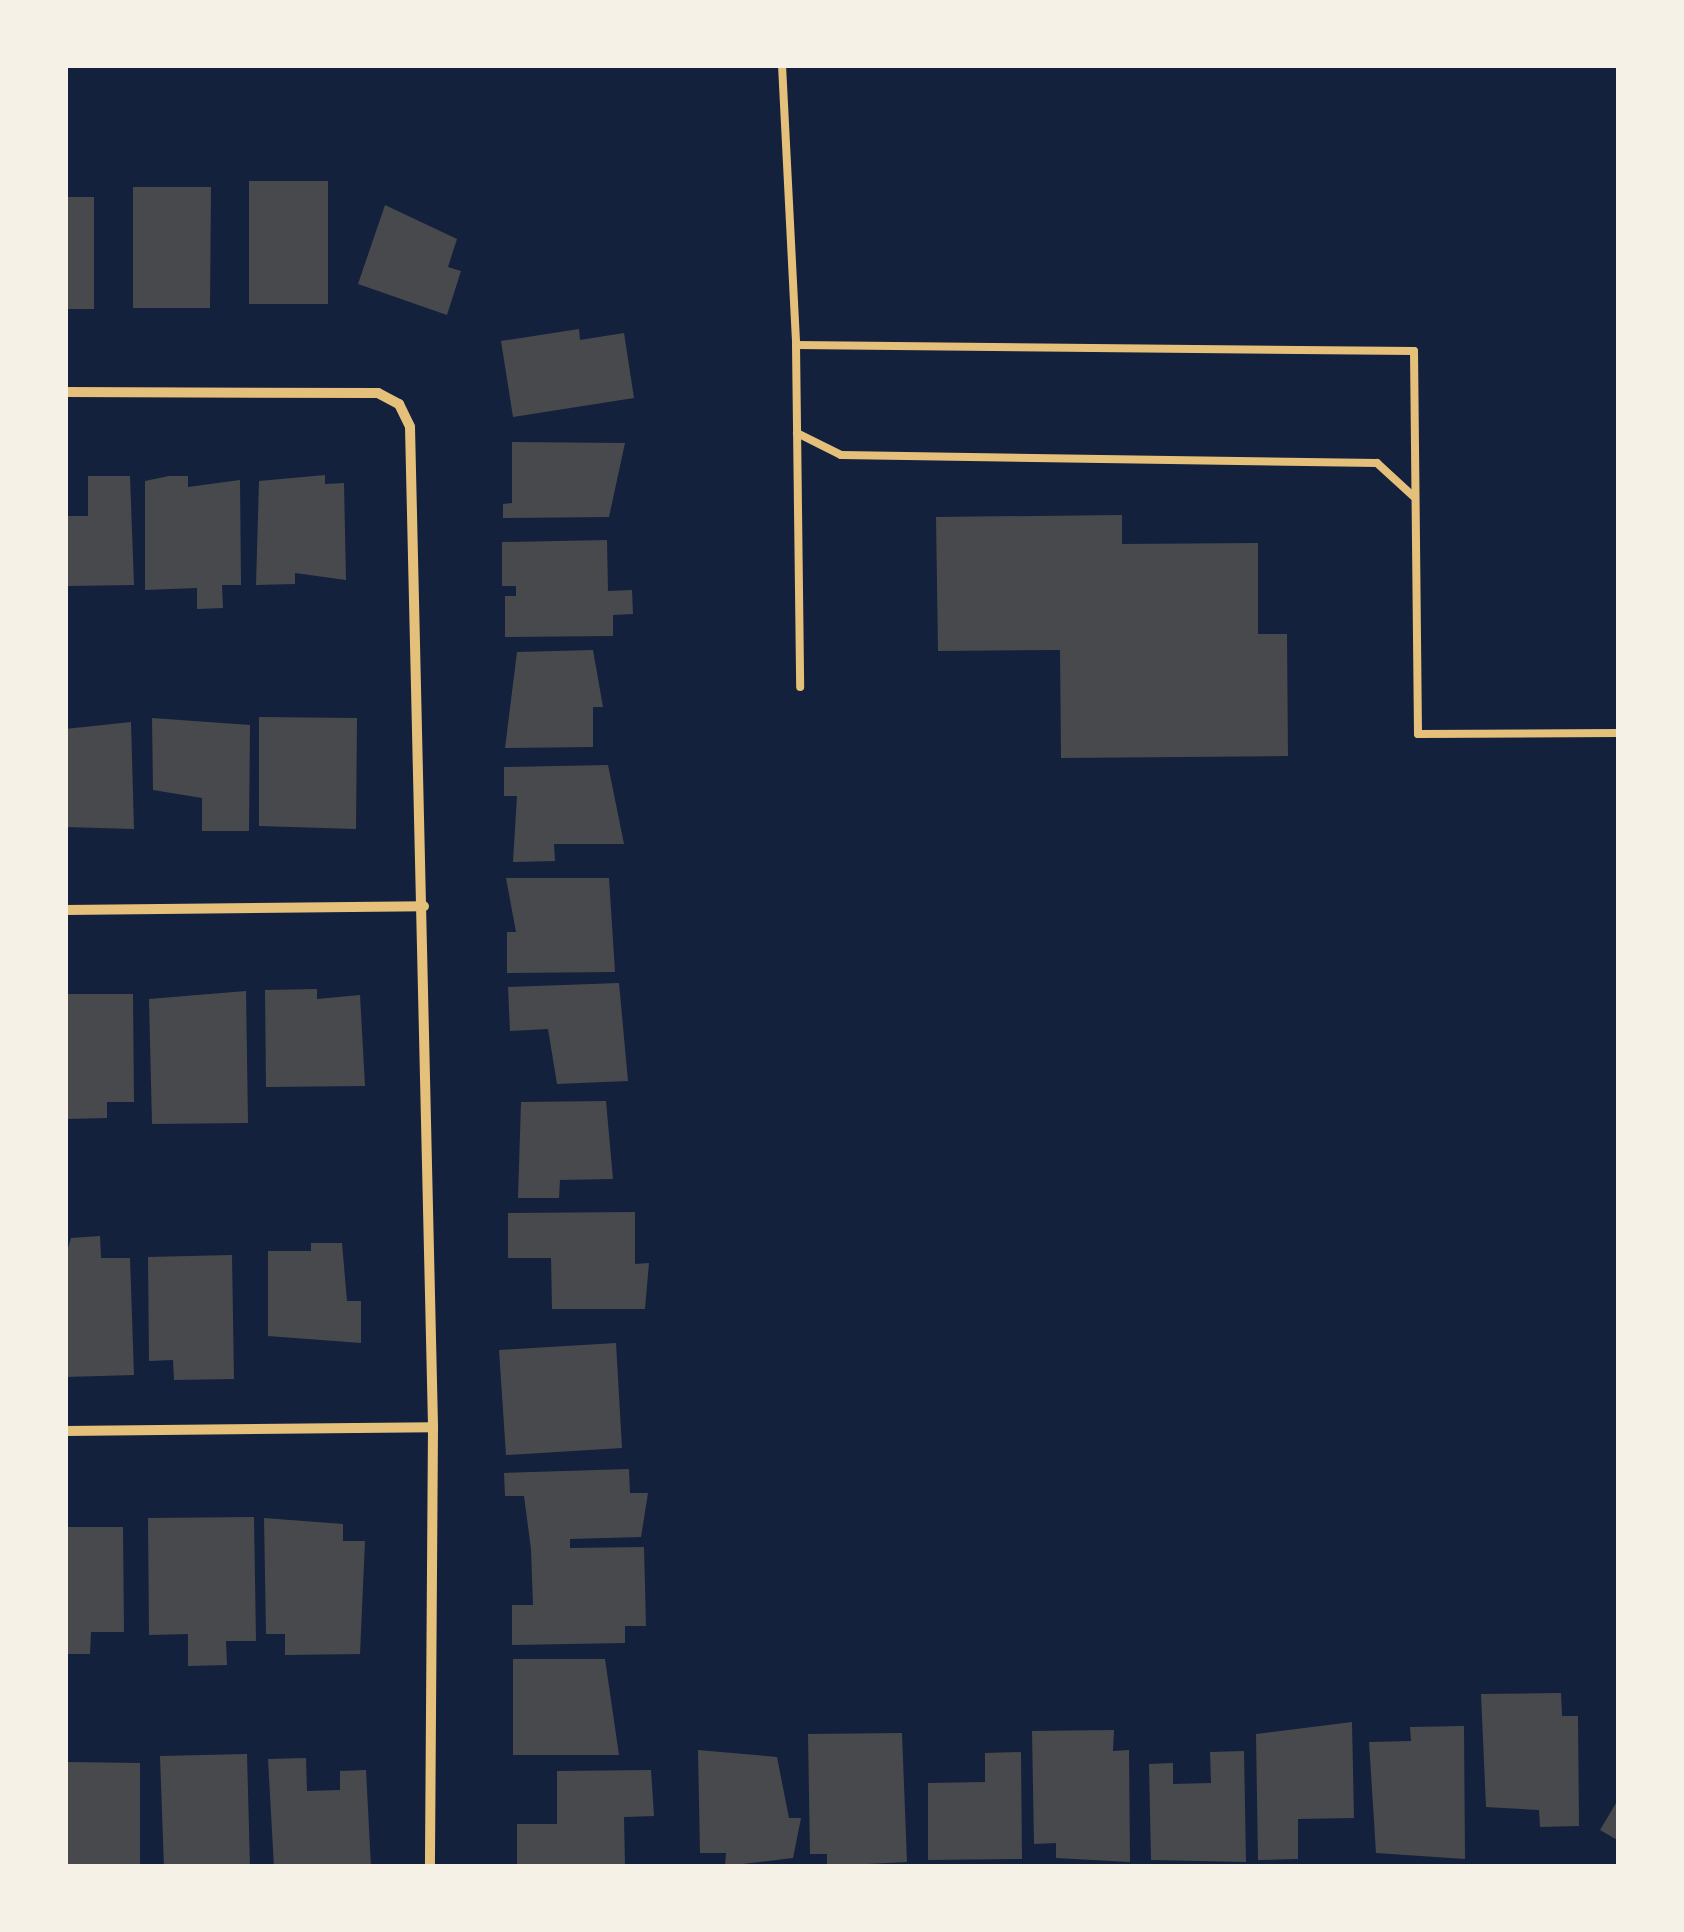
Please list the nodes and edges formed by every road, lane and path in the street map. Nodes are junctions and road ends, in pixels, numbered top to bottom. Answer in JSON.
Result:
{"nodes":[{"id":1,"x":782,"y":65,"type":"edge"},
{"id":2,"x":796,"y":345,"type":"junction"},
{"id":3,"x":65,"y":392,"type":"edge"},
{"id":4,"x":797,"y":433,"type":"junction"},
{"id":5,"x":1415,"y":498,"type":"junction"},
{"id":6,"x":800,"y":688,"type":"dead end"},
{"id":7,"x":1619,"y":734,"type":"edge"},
{"id":8,"x":424,"y":906,"type":"junction"},
{"id":9,"x":65,"y":910,"type":"edge"},
{"id":10,"x":433,"y":1427,"type":"junction"},
{"id":11,"x":65,"y":1431,"type":"edge"},
{"id":12,"x":430,"y":1867,"type":"edge"}],
"edges":[{"from":1,"to":2,"type":"lane"},
{"from":2,"to":4,"type":"lane"},
{"from":2,"to":5,"type":"lane"},
{"from":3,"to":8,"type":"street"},
{"from":4,"to":5,"type":"lane"},
{"from":4,"to":6,"type":"lane"},
{"from":5,"to":7,"type":"lane"},
{"from":8,"to":9,"type":"street"},
{"from":8,"to":10,"type":"street"},
{"from":10,"to":11,"type":"street"},
{"from":10,"to":12,"type":"street"}]}
